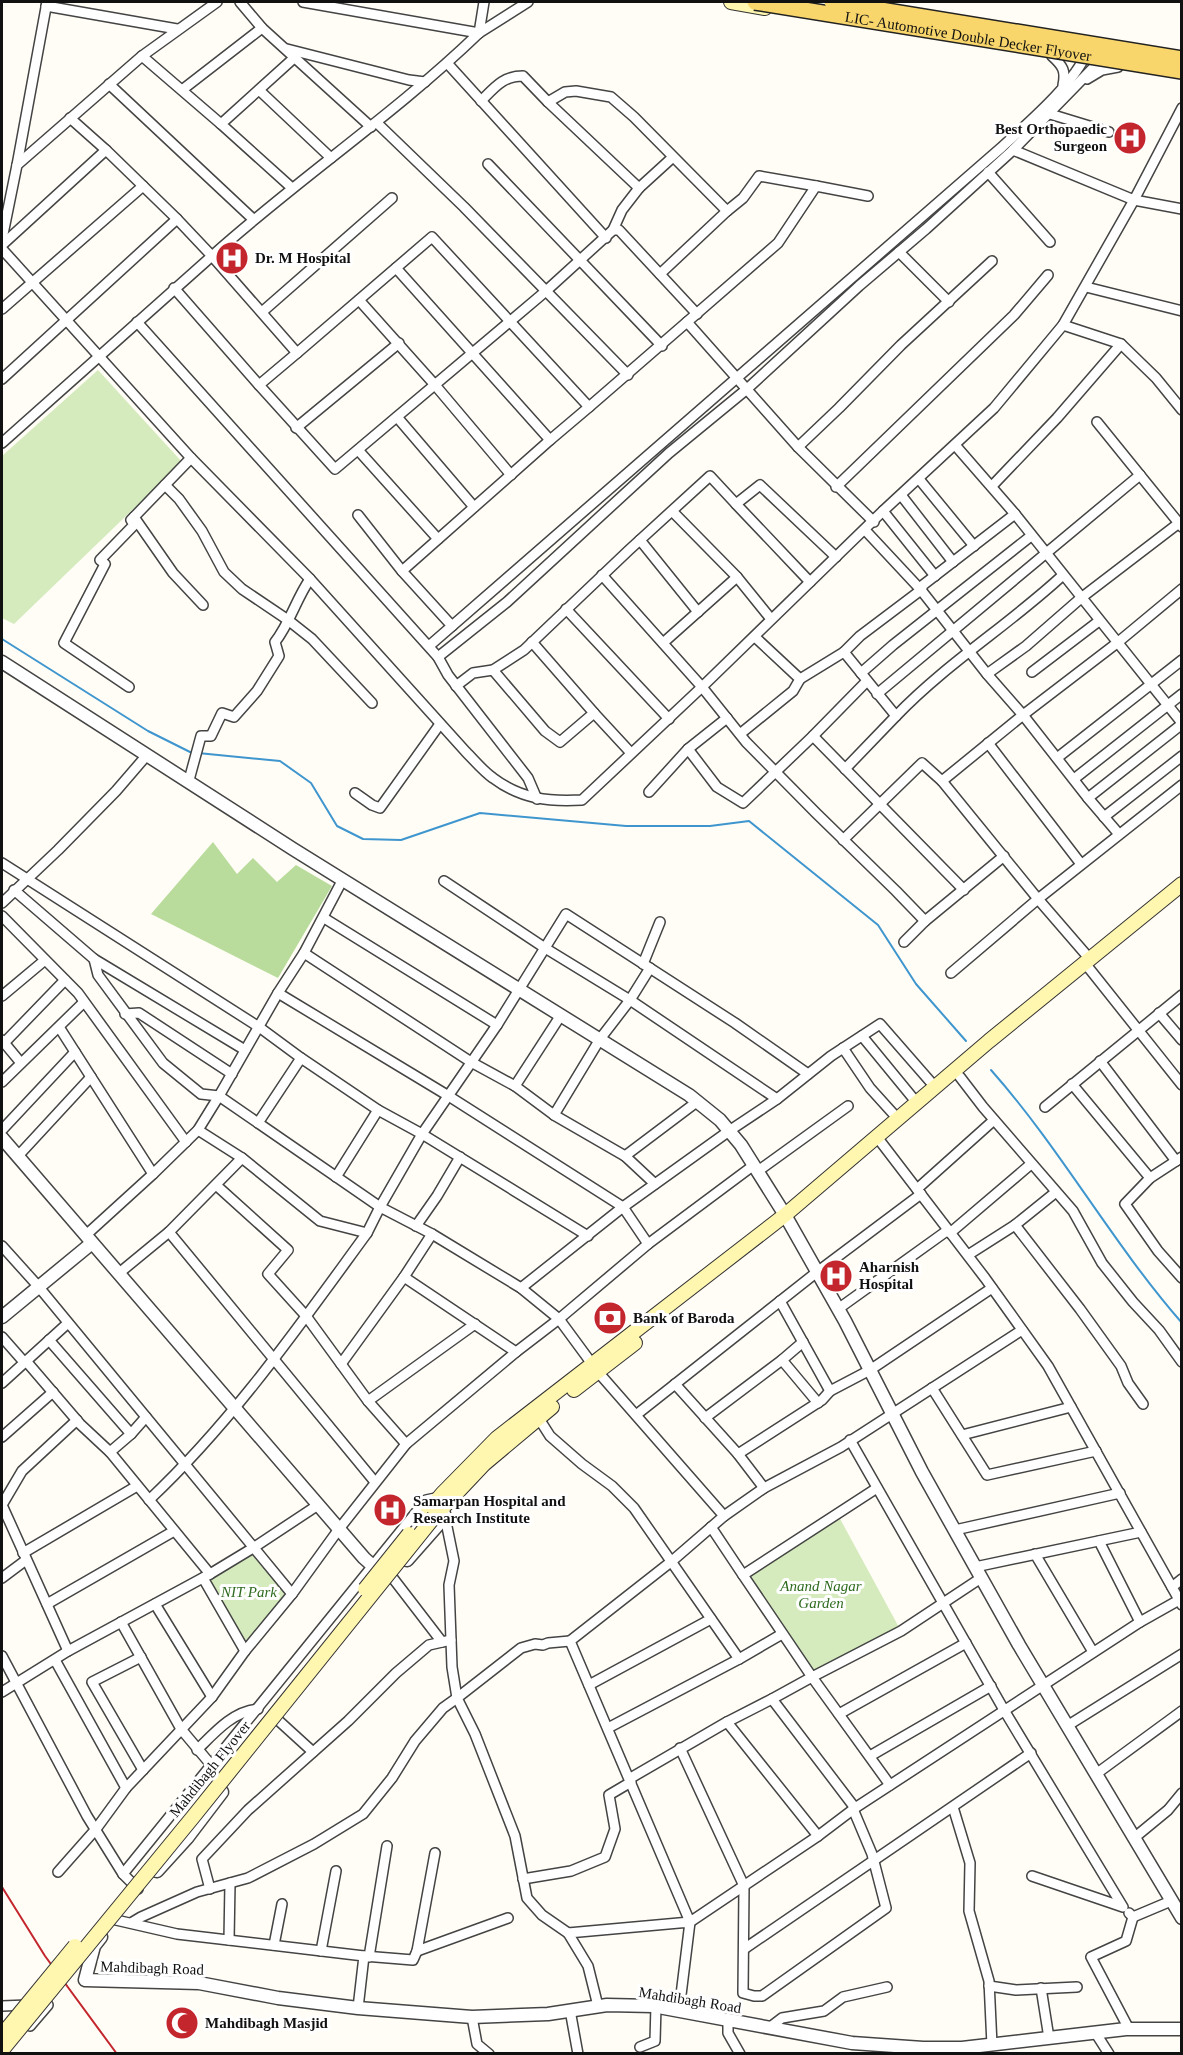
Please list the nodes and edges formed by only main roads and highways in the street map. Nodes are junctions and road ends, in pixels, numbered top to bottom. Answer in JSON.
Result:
{"nodes":[{"id":1,"x":731,"y":2,"type":"edge"},
{"id":2,"x":755,"y":2,"type":"edge"},
{"id":3,"x":832,"y":2,"type":"edge"},
{"id":4,"x":847,"y":2,"type":"edge"},
{"id":5,"x":1182,"y":58,"type":"edge"},
{"id":6,"x":1182,"y":71,"type":"edge"},
{"id":7,"x":1182,"y":78,"type":"edge"},
{"id":8,"x":1182,"y":884,"type":"edge"},
{"id":9,"x":1182,"y":894,"type":"edge"},
{"id":10,"x":1087,"y":963,"type":"junction"},
{"id":11,"x":980,"y":1053,"type":"junction"},
{"id":12,"x":879,"y":1139,"type":"junction"},
{"id":13,"x":438,"y":1510,"type":"junction"},
{"id":14,"x":2,"y":2035,"type":"edge"},
{"id":15,"x":2,"y":2050,"type":"edge"}],
"edges":[{"from":1,"to":7,"type":"main road"},
{"from":2,"to":6,"type":"main road","name":"LIC- Automotive Double Decker Flyover","bridge":true},
{"from":3,"to":5,"type":"main road","name":"LIC- Automotive Double Decker Flyover","bridge":true},
{"from":4,"to":5,"type":"main road"},
{"from":8,"to":10,"type":"main road"},
{"from":9,"to":10,"type":"main road"},
{"from":10,"to":11,"type":"main road"},
{"from":11,"to":12,"type":"main road"},
{"from":11,"to":12,"type":"main road"},
{"from":12,"to":13,"type":"main road"},
{"from":13,"to":14,"type":"main road","name":"Mahdibagh Flyover","bridge":true},
{"from":13,"to":15,"type":"main road","name":"Mahdibagh Flyover","bridge":true}]}
